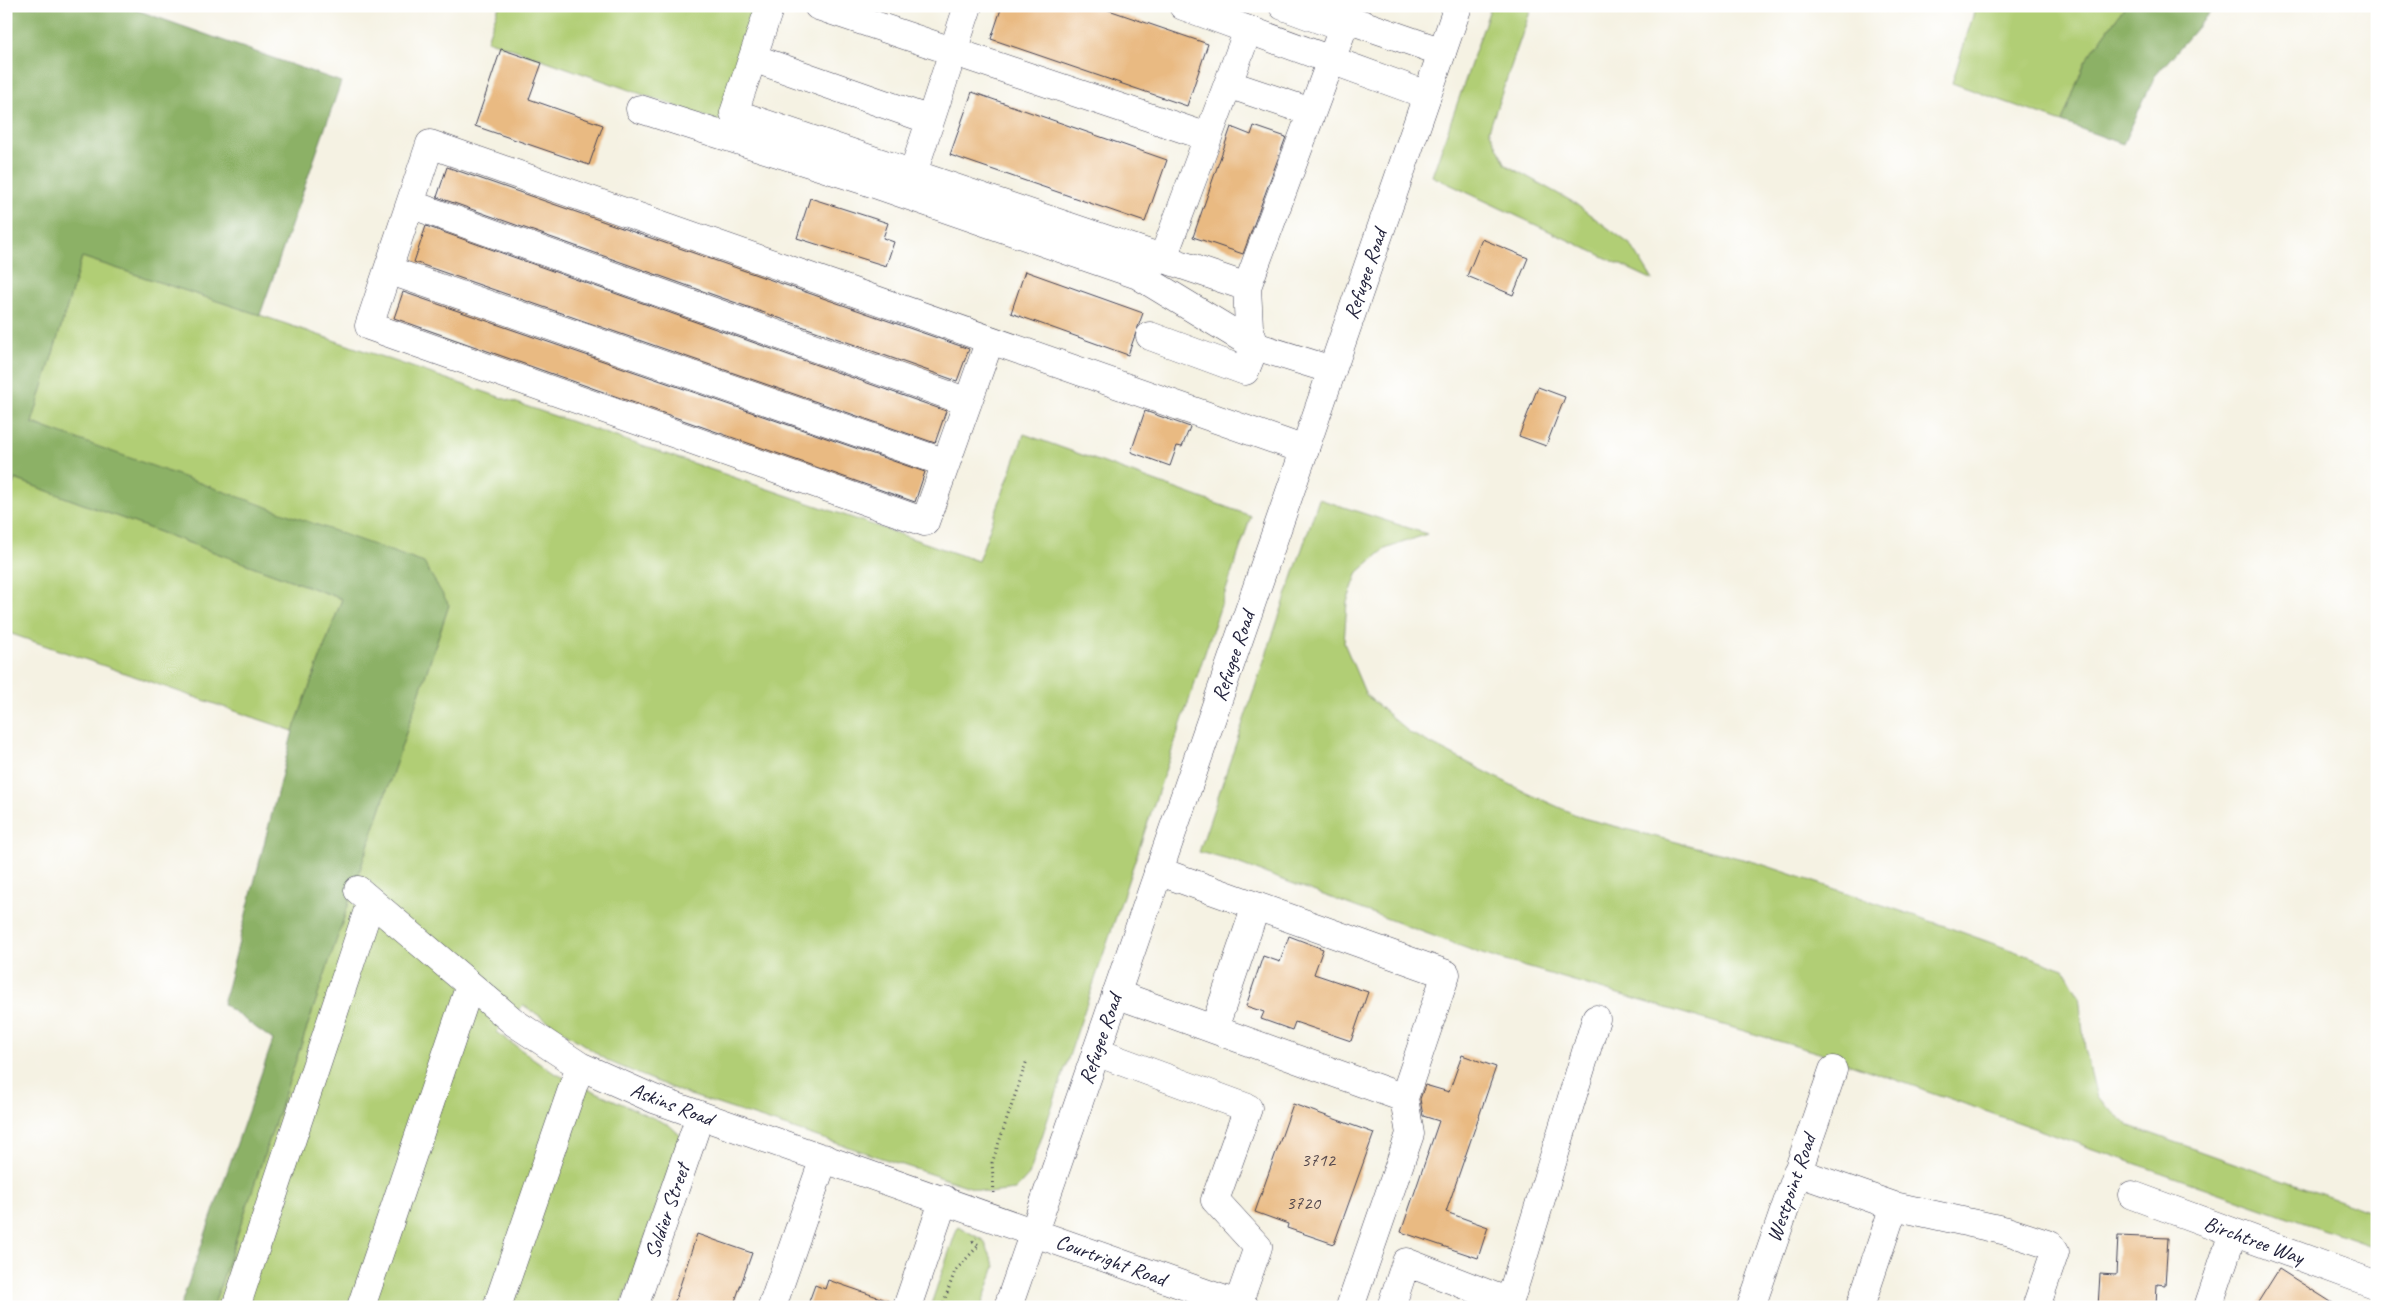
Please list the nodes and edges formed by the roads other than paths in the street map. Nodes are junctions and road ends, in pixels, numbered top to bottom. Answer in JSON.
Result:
{"nodes":[{"id":1,"x":770,"y":6,"type":"edge"},
{"id":2,"x":818,"y":6,"type":"edge"},
{"id":3,"x":968,"y":6,"type":"edge"},
{"id":4,"x":1183,"y":6,"type":"edge"},
{"id":5,"x":1283,"y":6,"type":"edge"},
{"id":6,"x":1458,"y":6,"type":"edge"},
{"id":7,"x":1363,"y":20,"type":"edge"},
{"id":8,"x":1248,"y":30,"type":"junction"},
{"id":9,"x":953,"y":52,"type":"junction"},
{"id":10,"x":1442,"y":52,"type":"junction"},
{"id":11,"x":753,"y":58,"type":"junction"},
{"id":12,"x":1330,"y":59,"type":"junction"},
{"id":13,"x":1228,"y":84,"type":"junction"},
{"id":14,"x":1427,"y":94,"type":"junction"},
{"id":15,"x":640,"y":109,"type":"dead end"},
{"id":16,"x":1310,"y":112,"type":"junction"},
{"id":17,"x":930,"y":120,"type":"junction"},
{"id":18,"x":1208,"y":136,"type":"junction"},
{"id":19,"x":913,"y":173,"type":"junction"},
{"id":20,"x":410,"y":204,"type":"junction"},
{"id":21,"x":1163,"y":258,"type":"junction"},
{"id":22,"x":388,"y":270,"type":"junction"},
{"id":23,"x":1247,"y":286,"type":"junction"},
{"id":24,"x":1150,"y":336,"type":"dead end"},
{"id":25,"x":990,"y":340,"type":"junction"},
{"id":26,"x":1254,"y":346,"type":"junction"},
{"id":27,"x":1332,"y":370,"type":"junction"},
{"id":28,"x":968,"y":402,"type":"junction"},
{"id":29,"x":1304,"y":450,"type":"junction"},
{"id":30,"x":946,"y":463,"type":"junction"},
{"id":31,"x":1158,"y":871,"type":"junction"},
{"id":32,"x":1256,"y":906,"type":"junction"},
{"id":33,"x":470,"y":985,"type":"junction"},
{"id":34,"x":1116,"y":994,"type":"junction"},
{"id":35,"x":1596,"y":1019,"type":"dead end"},
{"id":36,"x":1214,"y":1029,"type":"junction"},
{"id":37,"x":1096,"y":1052,"type":"junction"},
{"id":38,"x":580,"y":1066,"type":"junction"},
{"id":39,"x":1832,"y":1070,"type":"dead end"},
{"id":40,"x":1404,"y":1098,"type":"junction"},
{"id":41,"x":700,"y":1116,"type":"junction"},
{"id":42,"x":824,"y":1158,"type":"junction"},
{"id":43,"x":1797,"y":1172,"type":"junction"},
{"id":44,"x":2132,"y":1195,"type":"dead end"},
{"id":45,"x":944,"y":1200,"type":"junction"},
{"id":46,"x":1894,"y":1206,"type":"junction"},
{"id":47,"x":1033,"y":1232,"type":"junction"},
{"id":48,"x":2233,"y":1233,"type":"junction"},
{"id":49,"x":2377,"y":1285,"type":"edge"},
{"id":50,"x":1184,"y":1296,"type":"edge"},
{"id":51,"x":1508,"y":1304,"type":"edge"},
{"id":52,"x":1242,"y":1306,"type":"edge"},
{"id":53,"x":236,"y":1307,"type":"edge"},
{"id":54,"x":361,"y":1307,"type":"edge"},
{"id":55,"x":498,"y":1307,"type":"edge"},
{"id":56,"x":634,"y":1307,"type":"edge"},
{"id":57,"x":772,"y":1307,"type":"edge"},
{"id":58,"x":907,"y":1307,"type":"edge"},
{"id":59,"x":1008,"y":1307,"type":"edge"},
{"id":60,"x":1350,"y":1307,"type":"edge"},
{"id":61,"x":1391,"y":1307,"type":"edge"},
{"id":62,"x":1751,"y":1307,"type":"edge"},
{"id":63,"x":1860,"y":1307,"type":"edge"},
{"id":64,"x":2036,"y":1307,"type":"edge"},
{"id":65,"x":2208,"y":1307,"type":"edge"}],
"edges":[{"from":1,"to":11,"type":"street"},
{"from":2,"to":9,"type":"street"},
{"from":3,"to":9,"type":"street"},
{"from":4,"to":8,"type":"street"},
{"from":5,"to":7,"type":"street"},
{"from":6,"to":10,"type":"street","name":"Refugee Road"},
{"from":7,"to":10,"type":"street"},
{"from":7,"to":12,"type":"street"},
{"from":8,"to":12,"type":"street"},
{"from":8,"to":13,"type":"street"},
{"from":9,"to":17,"type":"street"},
{"from":9,"to":18,"type":"street"},
{"from":10,"to":14,"type":"street","name":"Refugee Road"},
{"from":11,"to":17,"type":"street"},
{"from":11,"to":19,"type":"street"},
{"from":12,"to":14,"type":"street"},
{"from":12,"to":16,"type":"street"},
{"from":13,"to":16,"type":"street"},
{"from":13,"to":18,"type":"street"},
{"from":14,"to":27,"type":"street","name":"Refugee Road"},
{"from":15,"to":26,"type":"street"},
{"from":16,"to":23,"type":"street"},
{"from":17,"to":19,"type":"street"},
{"from":18,"to":21,"type":"street"},
{"from":19,"to":21,"type":"street"},
{"from":20,"to":22,"type":"street"},
{"from":20,"to":25,"type":"street"},
{"from":20,"to":28,"type":"street"},
{"from":21,"to":23,"type":"street"},
{"from":22,"to":30,"type":"street"},
{"from":22,"to":30,"type":"street"},
{"from":23,"to":26,"type":"street"},
{"from":24,"to":26,"type":"street"},
{"from":25,"to":28,"type":"street"},
{"from":25,"to":29,"type":"street"},
{"from":26,"to":27,"type":"street"},
{"from":27,"to":29,"type":"street","name":"Refugee Road"},
{"from":28,"to":30,"type":"street"},
{"from":29,"to":31,"type":"street","name":"Refugee Road"},
{"from":31,"to":32,"type":"street"},
{"from":31,"to":34,"type":"street","name":"Refugee Road"},
{"from":32,"to":36,"type":"street"},
{"from":32,"to":40,"type":"street"},
{"from":33,"to":38,"type":"street","name":"Askins Road"},
{"from":33,"to":53,"type":"street","name":"Askins Road"},
{"from":33,"to":54,"type":"street"},
{"from":34,"to":36,"type":"street"},
{"from":34,"to":37,"type":"street","name":"Refugee Road"},
{"from":35,"to":51,"type":"street"},
{"from":36,"to":40,"type":"street"},
{"from":37,"to":47,"type":"street","name":"Refugee Road"},
{"from":37,"to":52,"type":"street"},
{"from":38,"to":41,"type":"street","name":"Askins Road"},
{"from":38,"to":55,"type":"street"},
{"from":39,"to":43,"type":"street","name":"Westpoint Road"},
{"from":40,"to":60,"type":"street"},
{"from":41,"to":42,"type":"street","name":"Askins Road"},
{"from":41,"to":56,"type":"street","name":"Soldier Street"},
{"from":42,"to":45,"type":"street","name":"Askins Road"},
{"from":42,"to":57,"type":"street"},
{"from":43,"to":46,"type":"street"},
{"from":43,"to":62,"type":"street","name":"Westpoint Road"},
{"from":44,"to":48,"type":"street","name":"Birchtree Way"},
{"from":45,"to":47,"type":"street","name":"Askins Road"},
{"from":45,"to":58,"type":"street"},
{"from":46,"to":63,"type":"street"},
{"from":46,"to":64,"type":"street"},
{"from":47,"to":50,"type":"street","name":"Courtright Road"},
{"from":47,"to":59,"type":"street","name":"Refugee Road"},
{"from":48,"to":49,"type":"street","name":"Birchtree Way"},
{"from":48,"to":65,"type":"street"},
{"from":50,"to":52,"type":"street","name":"Courtright Road"},
{"from":51,"to":61,"type":"street"}]}
